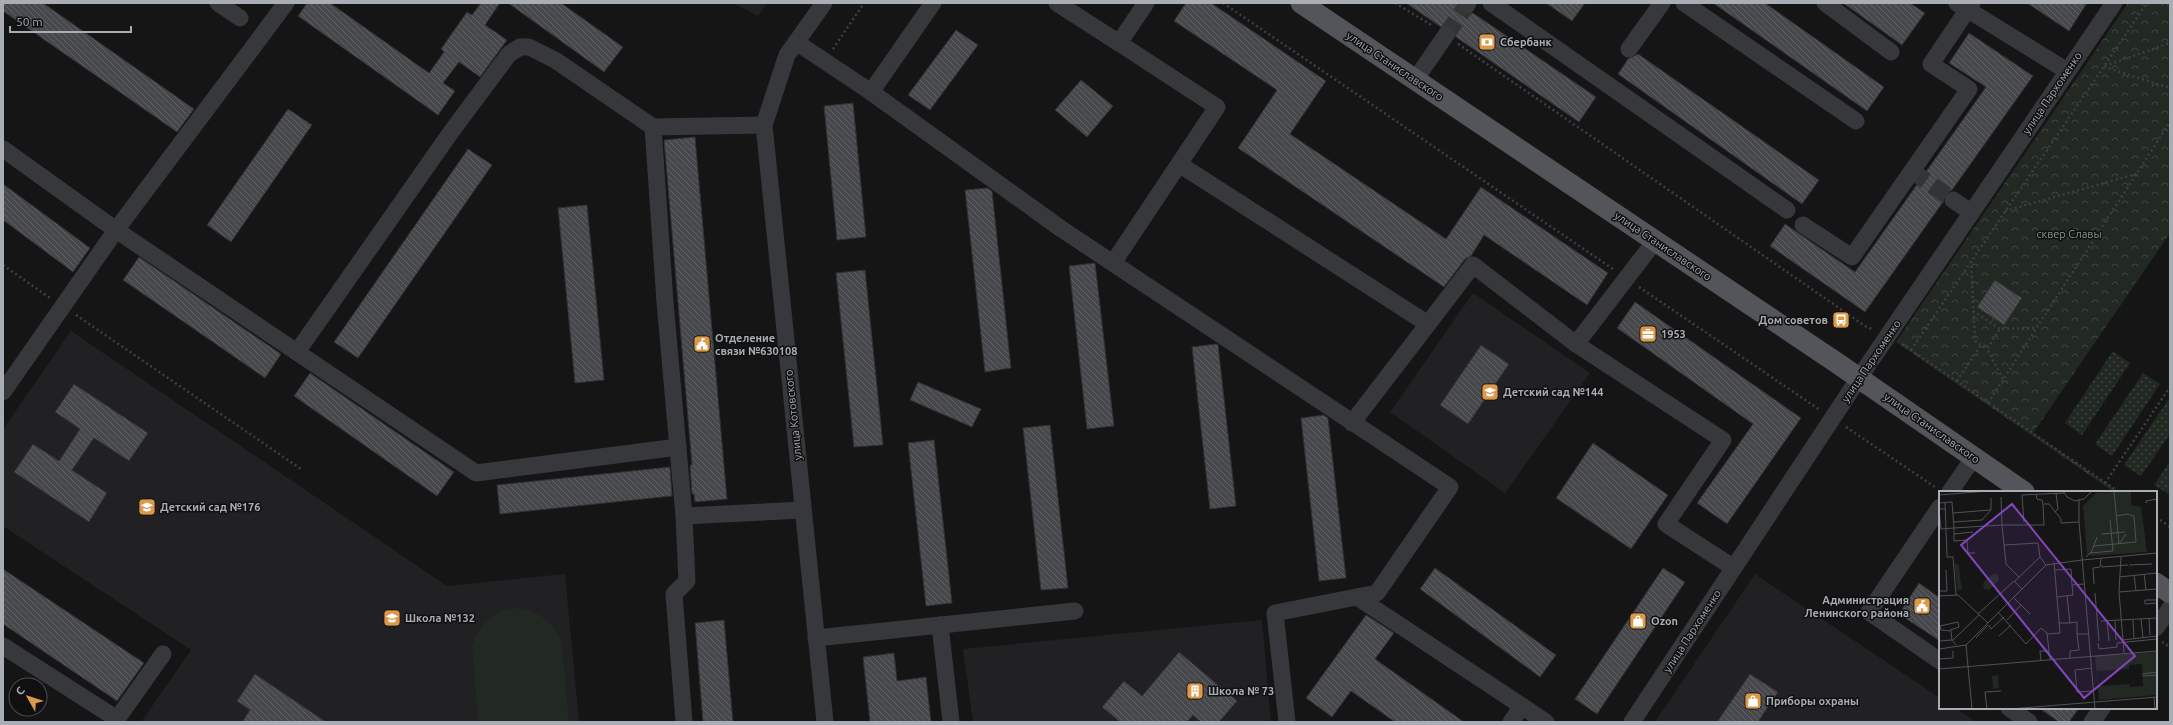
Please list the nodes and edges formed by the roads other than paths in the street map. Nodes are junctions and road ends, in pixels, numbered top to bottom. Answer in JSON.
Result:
{"nodes":[{"id":1,"x":218,"y":3,"type":"edge"},
{"id":2,"x":286,"y":3,"type":"edge"},
{"id":3,"x":824,"y":3,"type":"edge"},
{"id":4,"x":933,"y":3,"type":"edge"},
{"id":5,"x":1058,"y":3,"type":"edge"},
{"id":6,"x":1146,"y":3,"type":"edge"},
{"id":7,"x":1302,"y":3,"type":"edge"},
{"id":8,"x":1491,"y":3,"type":"edge"},
{"id":9,"x":1662,"y":3,"type":"edge"},
{"id":10,"x":1684,"y":3,"type":"edge"},
{"id":11,"x":1825,"y":3,"type":"edge"},
{"id":12,"x":2114,"y":3,"type":"edge"},
{"id":13,"x":1965,"y":5,"type":"edge"},
{"id":14,"x":240,"y":18,"type":"dead end"},
{"id":15,"x":1446,"y":35,"type":"tunnel mouth"},
{"id":16,"x":796,"y":42,"type":"junction"},
{"id":17,"x":1119,"y":43,"type":"junction"},
{"id":18,"x":1629,"y":49,"type":"dead end"},
{"id":19,"x":1891,"y":52,"type":"dead end"},
{"id":20,"x":2067,"y":71,"type":"junction"},
{"id":21,"x":1415,"y":80,"type":"junction"},
{"id":22,"x":871,"y":92,"type":"junction"},
{"id":23,"x":1856,"y":121,"type":"dead end"},
{"id":24,"x":764,"y":125,"type":"junction"},
{"id":25,"x":653,"y":127,"type":"junction"},
{"id":26,"x":3,"y":149,"type":"edge"},
{"id":27,"x":1179,"y":164,"type":"junction"},
{"id":28,"x":1953,"y":200,"type":"tunnel mouth"},
{"id":29,"x":1787,"y":210,"type":"dead end"},
{"id":30,"x":1971,"y":212,"type":"junction"},
{"id":31,"x":1804,"y":225,"type":"dead end"},
{"id":32,"x":116,"y":230,"type":"junction"},
{"id":33,"x":1654,"y":240,"type":"junction"},
{"id":34,"x":1113,"y":263,"type":"junction"},
{"id":35,"x":1428,"y":324,"type":"junction"},
{"id":36,"x":1576,"y":344,"type":"junction"},
{"id":37,"x":297,"y":352,"type":"junction"},
{"id":38,"x":1859,"y":378,"type":"junction"},
{"id":39,"x":3,"y":392,"type":"edge"},
{"id":40,"x":1352,"y":423,"type":"junction"},
{"id":41,"x":678,"y":447,"type":"junction"},
{"id":42,"x":1974,"y":457,"type":"junction"},
{"id":43,"x":1951,"y":491,"type":"edge"},
{"id":44,"x":2023,"y":491,"type":"edge"},
{"id":45,"x":1939,"y":508,"type":"edge"},
{"id":46,"x":803,"y":510,"type":"junction"},
{"id":47,"x":684,"y":516,"type":"junction"},
{"id":48,"x":1734,"y":568,"type":"junction"},
{"id":49,"x":2157,"y":584,"type":"edge"},
{"id":50,"x":2170,"y":593,"type":"edge"},
{"id":51,"x":1357,"y":596,"type":"junction"},
{"id":52,"x":2170,"y":608,"type":"edge"},
{"id":53,"x":1075,"y":611,"type":"dead end"},
{"id":54,"x":940,"y":625,"type":"junction"},
{"id":55,"x":2157,"y":627,"type":"edge"},
{"id":56,"x":816,"y":638,"type":"junction"},
{"id":57,"x":3,"y":646,"type":"edge"},
{"id":58,"x":163,"y":654,"type":"dead end"},
{"id":59,"x":1939,"y":660,"type":"edge"},
{"id":60,"x":1522,"y":706,"type":"junction"},
{"id":61,"x":2010,"y":709,"type":"edge"},
{"id":62,"x":2101,"y":709,"type":"edge"},
{"id":63,"x":684,"y":722,"type":"edge"},
{"id":64,"x":825,"y":722,"type":"edge"},
{"id":65,"x":951,"y":722,"type":"edge"},
{"id":66,"x":1287,"y":722,"type":"edge"},
{"id":67,"x":1511,"y":722,"type":"edge"},
{"id":68,"x":1546,"y":722,"type":"edge"},
{"id":69,"x":1632,"y":722,"type":"edge"},
{"id":70,"x":2029,"y":722,"type":"edge"},
{"id":71,"x":2092,"y":722,"type":"edge"}],
"edges":[{"from":1,"to":14,"type":"street"},
{"from":2,"to":32,"type":"street"},
{"from":3,"to":16,"type":"street","name":"улица Котовского"},
{"from":4,"to":22,"type":"street"},
{"from":5,"to":17,"type":"street"},
{"from":6,"to":17,"type":"street"},
{"from":7,"to":21,"type":"main road","name":"улица Станиславского"},
{"from":8,"to":29,"type":"street"},
{"from":9,"to":18,"type":"street"},
{"from":10,"to":23,"type":"street"},
{"from":11,"to":19,"type":"street"},
{"from":12,"to":20,"type":"street","name":"улица Пархоменко"},
{"from":13,"to":20,"type":"street"},
{"from":13,"to":31,"type":"street"},
{"from":15,"to":21,"type":"street"},
{"from":16,"to":22,"type":"street"},
{"from":16,"to":24,"type":"street","name":"улица Котовского"},
{"from":17,"to":27,"type":"street"},
{"from":20,"to":30,"type":"street","name":"улица Пархоменко"},
{"from":21,"to":33,"type":"main road","name":"улица Станиславского"},
{"from":22,"to":34,"type":"street"},
{"from":24,"to":25,"type":"street"},
{"from":24,"to":46,"type":"street","name":"улица Котовского"},
{"from":25,"to":37,"type":"street"},
{"from":25,"to":41,"type":"street"},
{"from":26,"to":32,"type":"street"},
{"from":27,"to":34,"type":"street"},
{"from":27,"to":35,"type":"street"},
{"from":28,"to":30,"type":"street"},
{"from":30,"to":38,"type":"street","name":"улица Пархоменко"},
{"from":32,"to":37,"type":"street"},
{"from":32,"to":39,"type":"street"},
{"from":33,"to":36,"type":"street"},
{"from":33,"to":38,"type":"main road","name":"улица Станиславского"},
{"from":34,"to":40,"type":"street"},
{"from":35,"to":36,"type":"street"},
{"from":35,"to":40,"type":"street"},
{"from":36,"to":48,"type":"street"},
{"from":37,"to":41,"type":"street"},
{"from":38,"to":42,"type":"main road","name":"улица Станиславского"},
{"from":38,"to":48,"type":"street","name":"улица Пархоменко"},
{"from":40,"to":51,"type":"street"},
{"from":41,"to":47,"type":"street"},
{"from":42,"to":43,"type":"street"},
{"from":42,"to":44,"type":"main road","name":"улица Станиславского"},
{"from":45,"to":59,"type":"street"},
{"from":46,"to":47,"type":"street"},
{"from":46,"to":56,"type":"street","name":"улица Котовского"},
{"from":47,"to":63,"type":"street"},
{"from":48,"to":69,"type":"street","name":"улица Пархоменко"},
{"from":49,"to":50,"type":"main road"},
{"from":51,"to":60,"type":"street"},
{"from":51,"to":66,"type":"street"},
{"from":52,"to":55,"type":"street"},
{"from":53,"to":54,"type":"street"},
{"from":54,"to":56,"type":"street"},
{"from":54,"to":65,"type":"street"},
{"from":56,"to":64,"type":"street","name":"улица Котовского"},
{"from":57,"to":58,"type":"street"},
{"from":60,"to":67,"type":"street"},
{"from":60,"to":68,"type":"street"},
{"from":61,"to":70,"type":"street"},
{"from":62,"to":71,"type":"street"}]}
